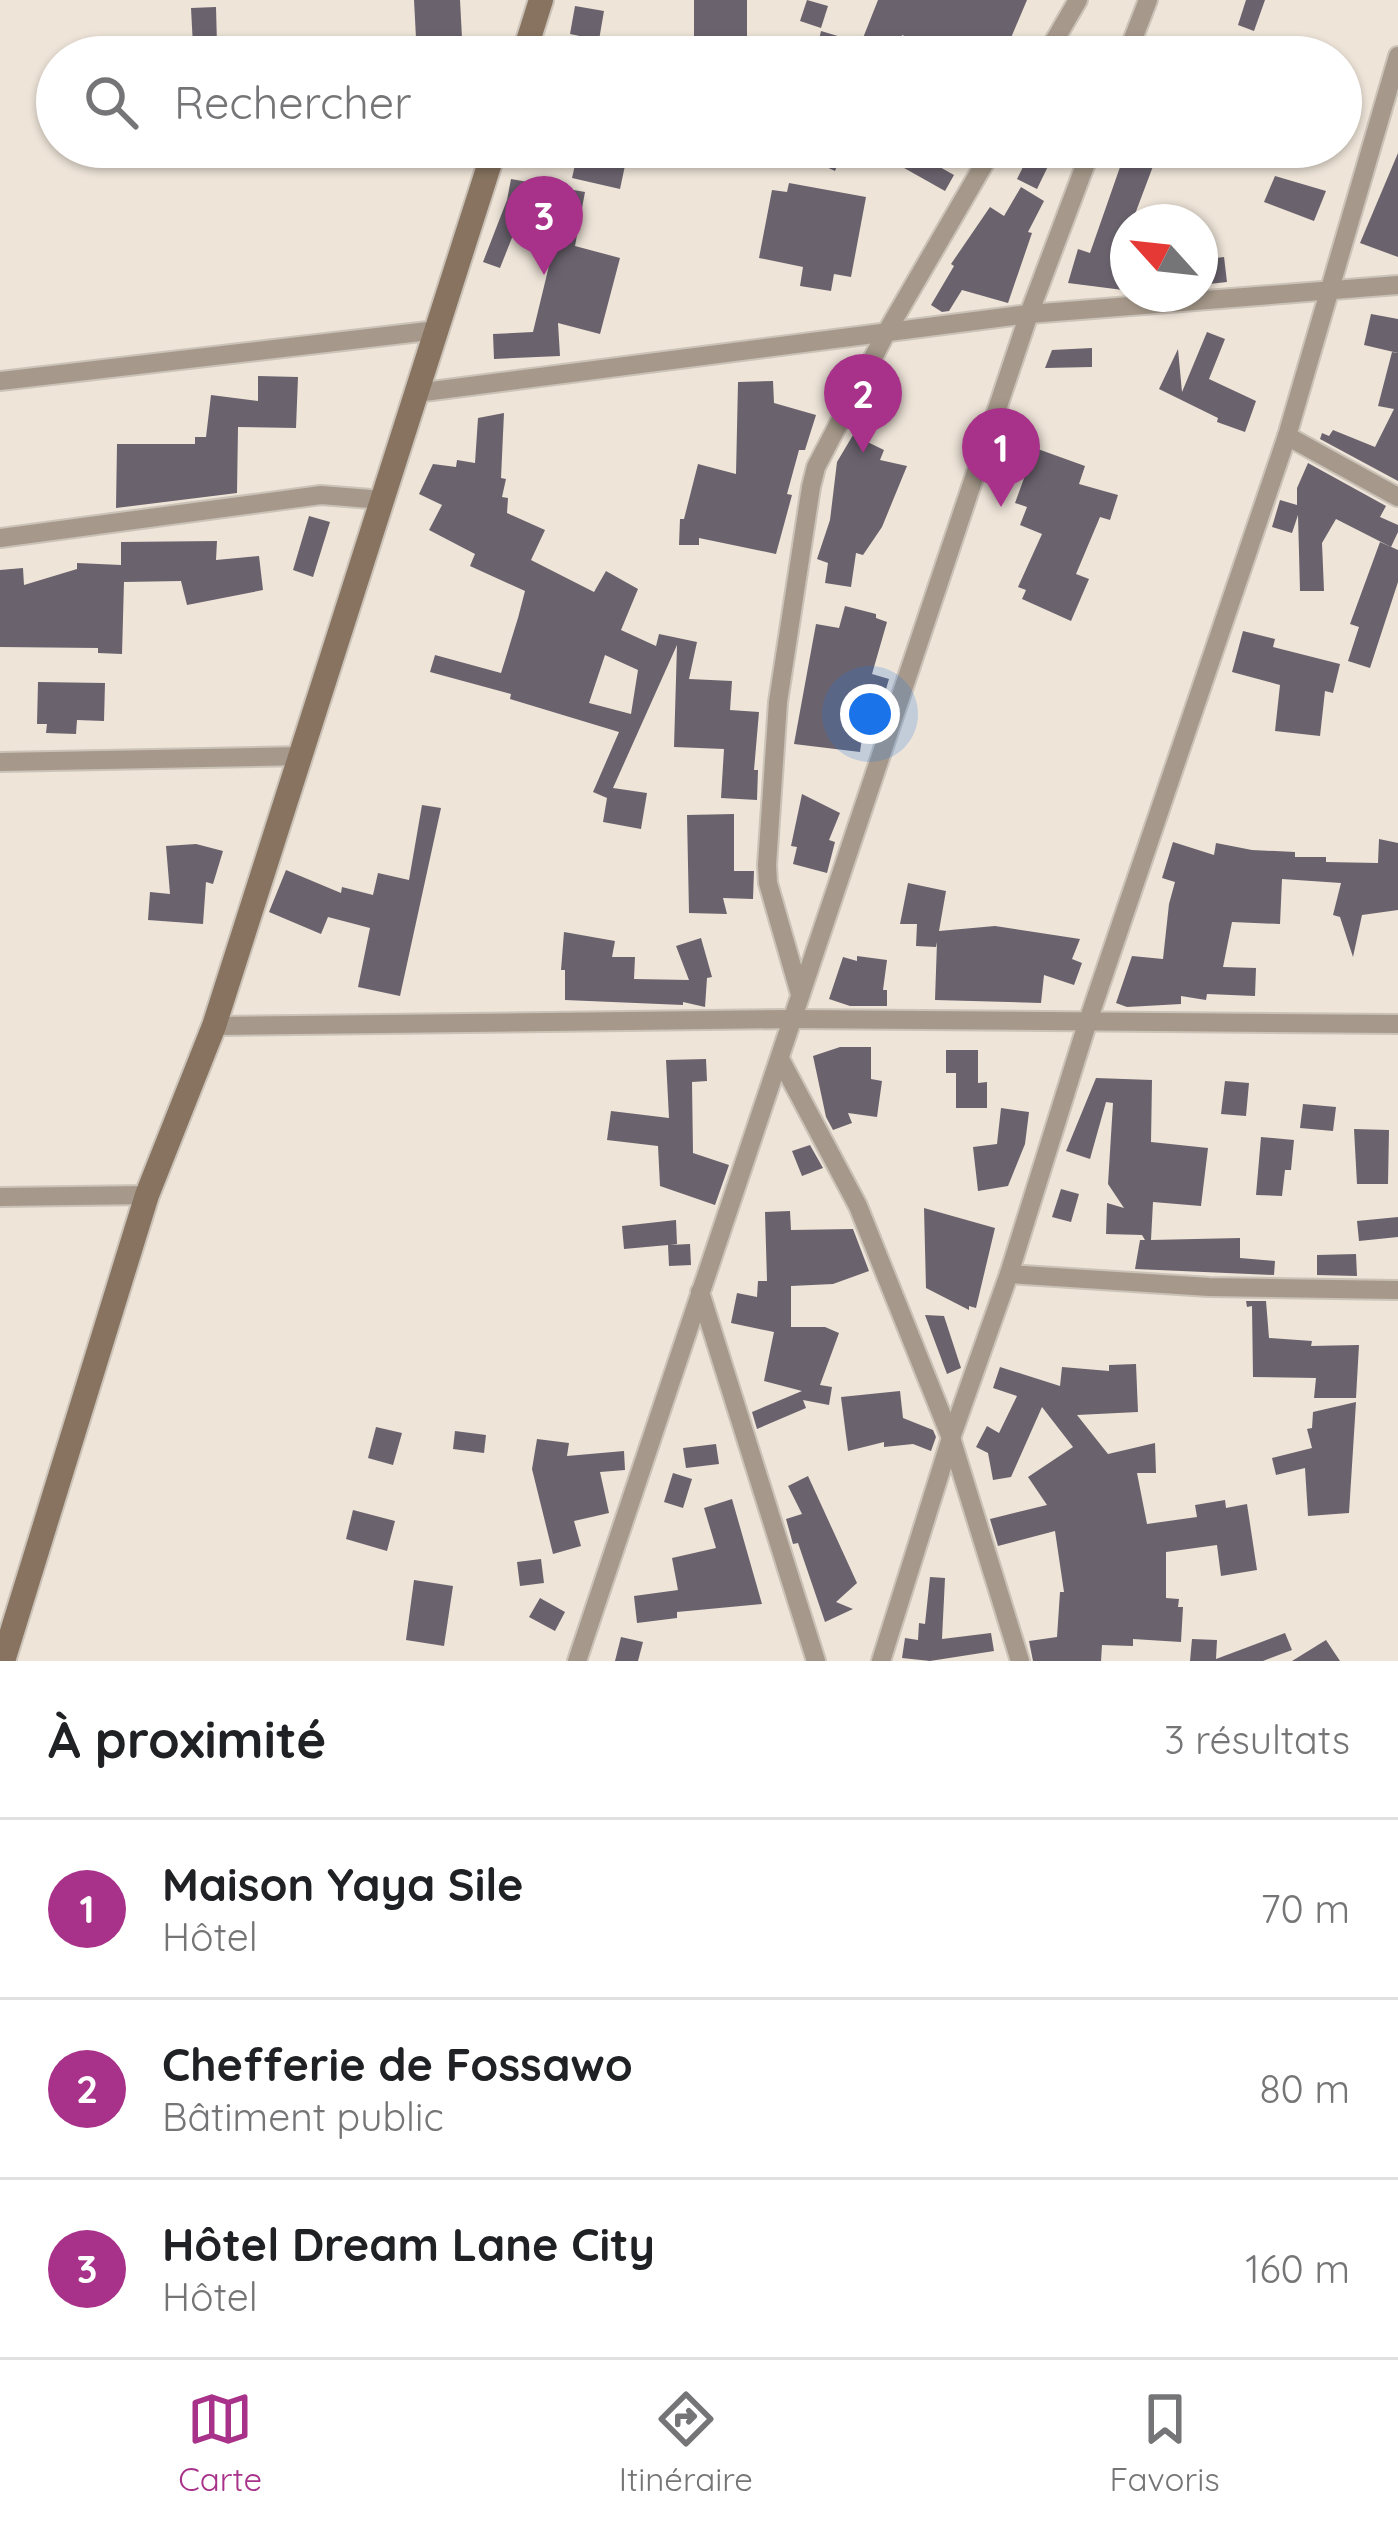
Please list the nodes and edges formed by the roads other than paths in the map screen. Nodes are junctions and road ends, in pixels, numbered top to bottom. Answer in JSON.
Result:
{"nodes":[{"id":1,"x":541,"y":0,"type":"edge"},
{"id":2,"x":1078,"y":0,"type":"edge"},
{"id":3,"x":1148,"y":0,"type":"edge"},
{"id":4,"x":530,"y":36,"type":"edge"},
{"id":5,"x":1058,"y":36,"type":"edge"},
{"id":6,"x":1134,"y":36,"type":"edge"},
{"id":7,"x":1398,"y":56,"type":"edge"},
{"id":8,"x":488,"y":168,"type":"edge"},
{"id":9,"x":982,"y":168,"type":"edge"},
{"id":10,"x":1084,"y":168,"type":"edge"},
{"id":11,"x":1398,"y":285,"type":"edge"},
{"id":12,"x":1330,"y":292,"type":"junction"},
{"id":13,"x":1029,"y":314,"type":"junction"},
{"id":14,"x":436,"y":330,"type":"junction"},
{"id":15,"x":886,"y":333,"type":"junction"},
{"id":16,"x":0,"y":381,"type":"edge"},
{"id":17,"x":416,"y":393,"type":"junction"},
{"id":18,"x":1287,"y":436,"type":"junction"},
{"id":19,"x":1398,"y":497,"type":"edge"},
{"id":20,"x":382,"y":500,"type":"junction"},
{"id":21,"x":0,"y":538,"type":"edge"},
{"id":22,"x":301,"y":756,"type":"junction"},
{"id":23,"x":0,"y":762,"type":"edge"},
{"id":24,"x":800,"y":996,"type":"junction"},
{"id":25,"x":793,"y":1019,"type":"junction"},
{"id":26,"x":1087,"y":1024,"type":"junction"},
{"id":27,"x":1398,"y":1024,"type":"edge"},
{"id":28,"x":214,"y":1026,"type":"junction"},
{"id":29,"x":780,"y":1059,"type":"junction"},
{"id":30,"x":147,"y":1195,"type":"junction"},
{"id":31,"x":0,"y":1197,"type":"edge"},
{"id":32,"x":1010,"y":1274,"type":"junction"},
{"id":33,"x":1398,"y":1290,"type":"edge"},
{"id":34,"x":700,"y":1292,"type":"junction"},
{"id":35,"x":951,"y":1438,"type":"junction"},
{"id":36,"x":3,"y":1661,"type":"edge"},
{"id":37,"x":577,"y":1661,"type":"edge"},
{"id":38,"x":816,"y":1661,"type":"edge"},
{"id":39,"x":881,"y":1661,"type":"edge"},
{"id":40,"x":1020,"y":1661,"type":"edge"}],
"edges":[{"from":1,"to":4,"type":"street"},
{"from":2,"to":5,"type":"street"},
{"from":3,"to":6,"type":"street"},
{"from":7,"to":12,"type":"street"},
{"from":8,"to":14,"type":"street"},
{"from":9,"to":15,"type":"street"},
{"from":10,"to":13,"type":"street"},
{"from":11,"to":12,"type":"street"},
{"from":12,"to":13,"type":"street"},
{"from":12,"to":18,"type":"street"},
{"from":13,"to":15,"type":"street"},
{"from":13,"to":24,"type":"street"},
{"from":14,"to":16,"type":"street"},
{"from":14,"to":17,"type":"street"},
{"from":15,"to":17,"type":"street"},
{"from":15,"to":24,"type":"street"},
{"from":17,"to":20,"type":"street"},
{"from":18,"to":19,"type":"street"},
{"from":18,"to":26,"type":"street"},
{"from":20,"to":21,"type":"street"},
{"from":20,"to":22,"type":"street"},
{"from":22,"to":23,"type":"street"},
{"from":22,"to":28,"type":"street"},
{"from":24,"to":25,"type":"street"},
{"from":25,"to":26,"type":"street"},
{"from":25,"to":28,"type":"street"},
{"from":25,"to":29,"type":"street"},
{"from":26,"to":27,"type":"street"},
{"from":26,"to":32,"type":"street"},
{"from":28,"to":30,"type":"street"},
{"from":29,"to":34,"type":"street"},
{"from":29,"to":35,"type":"street"},
{"from":30,"to":31,"type":"street"},
{"from":30,"to":36,"type":"street"},
{"from":32,"to":33,"type":"street"},
{"from":32,"to":35,"type":"street"},
{"from":34,"to":37,"type":"street"},
{"from":34,"to":38,"type":"street"},
{"from":35,"to":39,"type":"street"},
{"from":35,"to":40,"type":"street"}]}
